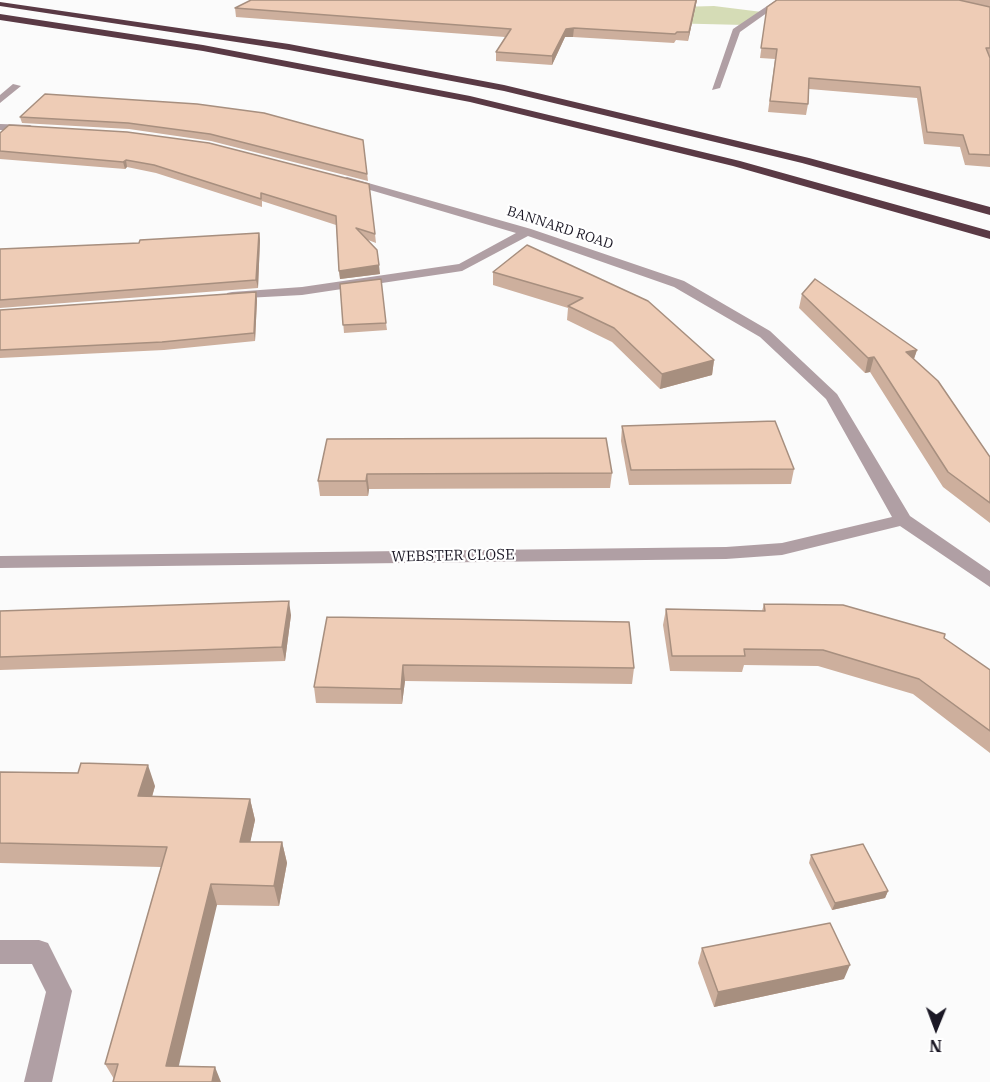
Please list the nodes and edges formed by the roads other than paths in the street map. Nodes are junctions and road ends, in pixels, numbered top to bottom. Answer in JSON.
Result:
{"nodes":[{"id":1,"x":781,"y":0,"type":"edge"},
{"id":2,"x":0,"y":4,"type":"edge"},
{"id":3,"x":0,"y":17,"type":"edge"},
{"id":4,"x":16,"y":86,"type":"dead end"},
{"id":5,"x":715,"y":88,"type":"dead end"},
{"id":6,"x":0,"y":100,"type":"edge"},
{"id":7,"x":0,"y":127,"type":"edge"},
{"id":8,"x":47,"y":129,"type":"edge"},
{"id":9,"x":335,"y":177,"type":"edge"},
{"id":10,"x":990,"y":211,"type":"edge"},
{"id":11,"x":527,"y":232,"type":"junction"},
{"id":12,"x":990,"y":235,"type":"edge"},
{"id":13,"x":220,"y":297,"type":"edge"},
{"id":14,"x":903,"y":520,"type":"junction"},
{"id":15,"x":0,"y":562,"type":"edge"},
{"id":16,"x":990,"y":580,"type":"edge"},
{"id":17,"x":0,"y":952,"type":"edge"},
{"id":18,"x":38,"y":1082,"type":"edge"}],
"edges":[{"from":1,"to":5,"type":"street"},
{"from":2,"to":10,"type":"highway"},
{"from":3,"to":12,"type":"highway"},
{"from":4,"to":6,"type":"street"},
{"from":7,"to":8,"type":"street"},
{"from":9,"to":11,"type":"street","name":"BANNARD ROAD"},
{"from":11,"to":13,"type":"street"},
{"from":11,"to":14,"type":"street","name":"BANNARD ROAD"},
{"from":14,"to":15,"type":"street","name":"WEBSTER CLOSE"},
{"from":14,"to":16,"type":"street","name":"BANNARD ROAD"},
{"from":17,"to":18,"type":"street"}]}
